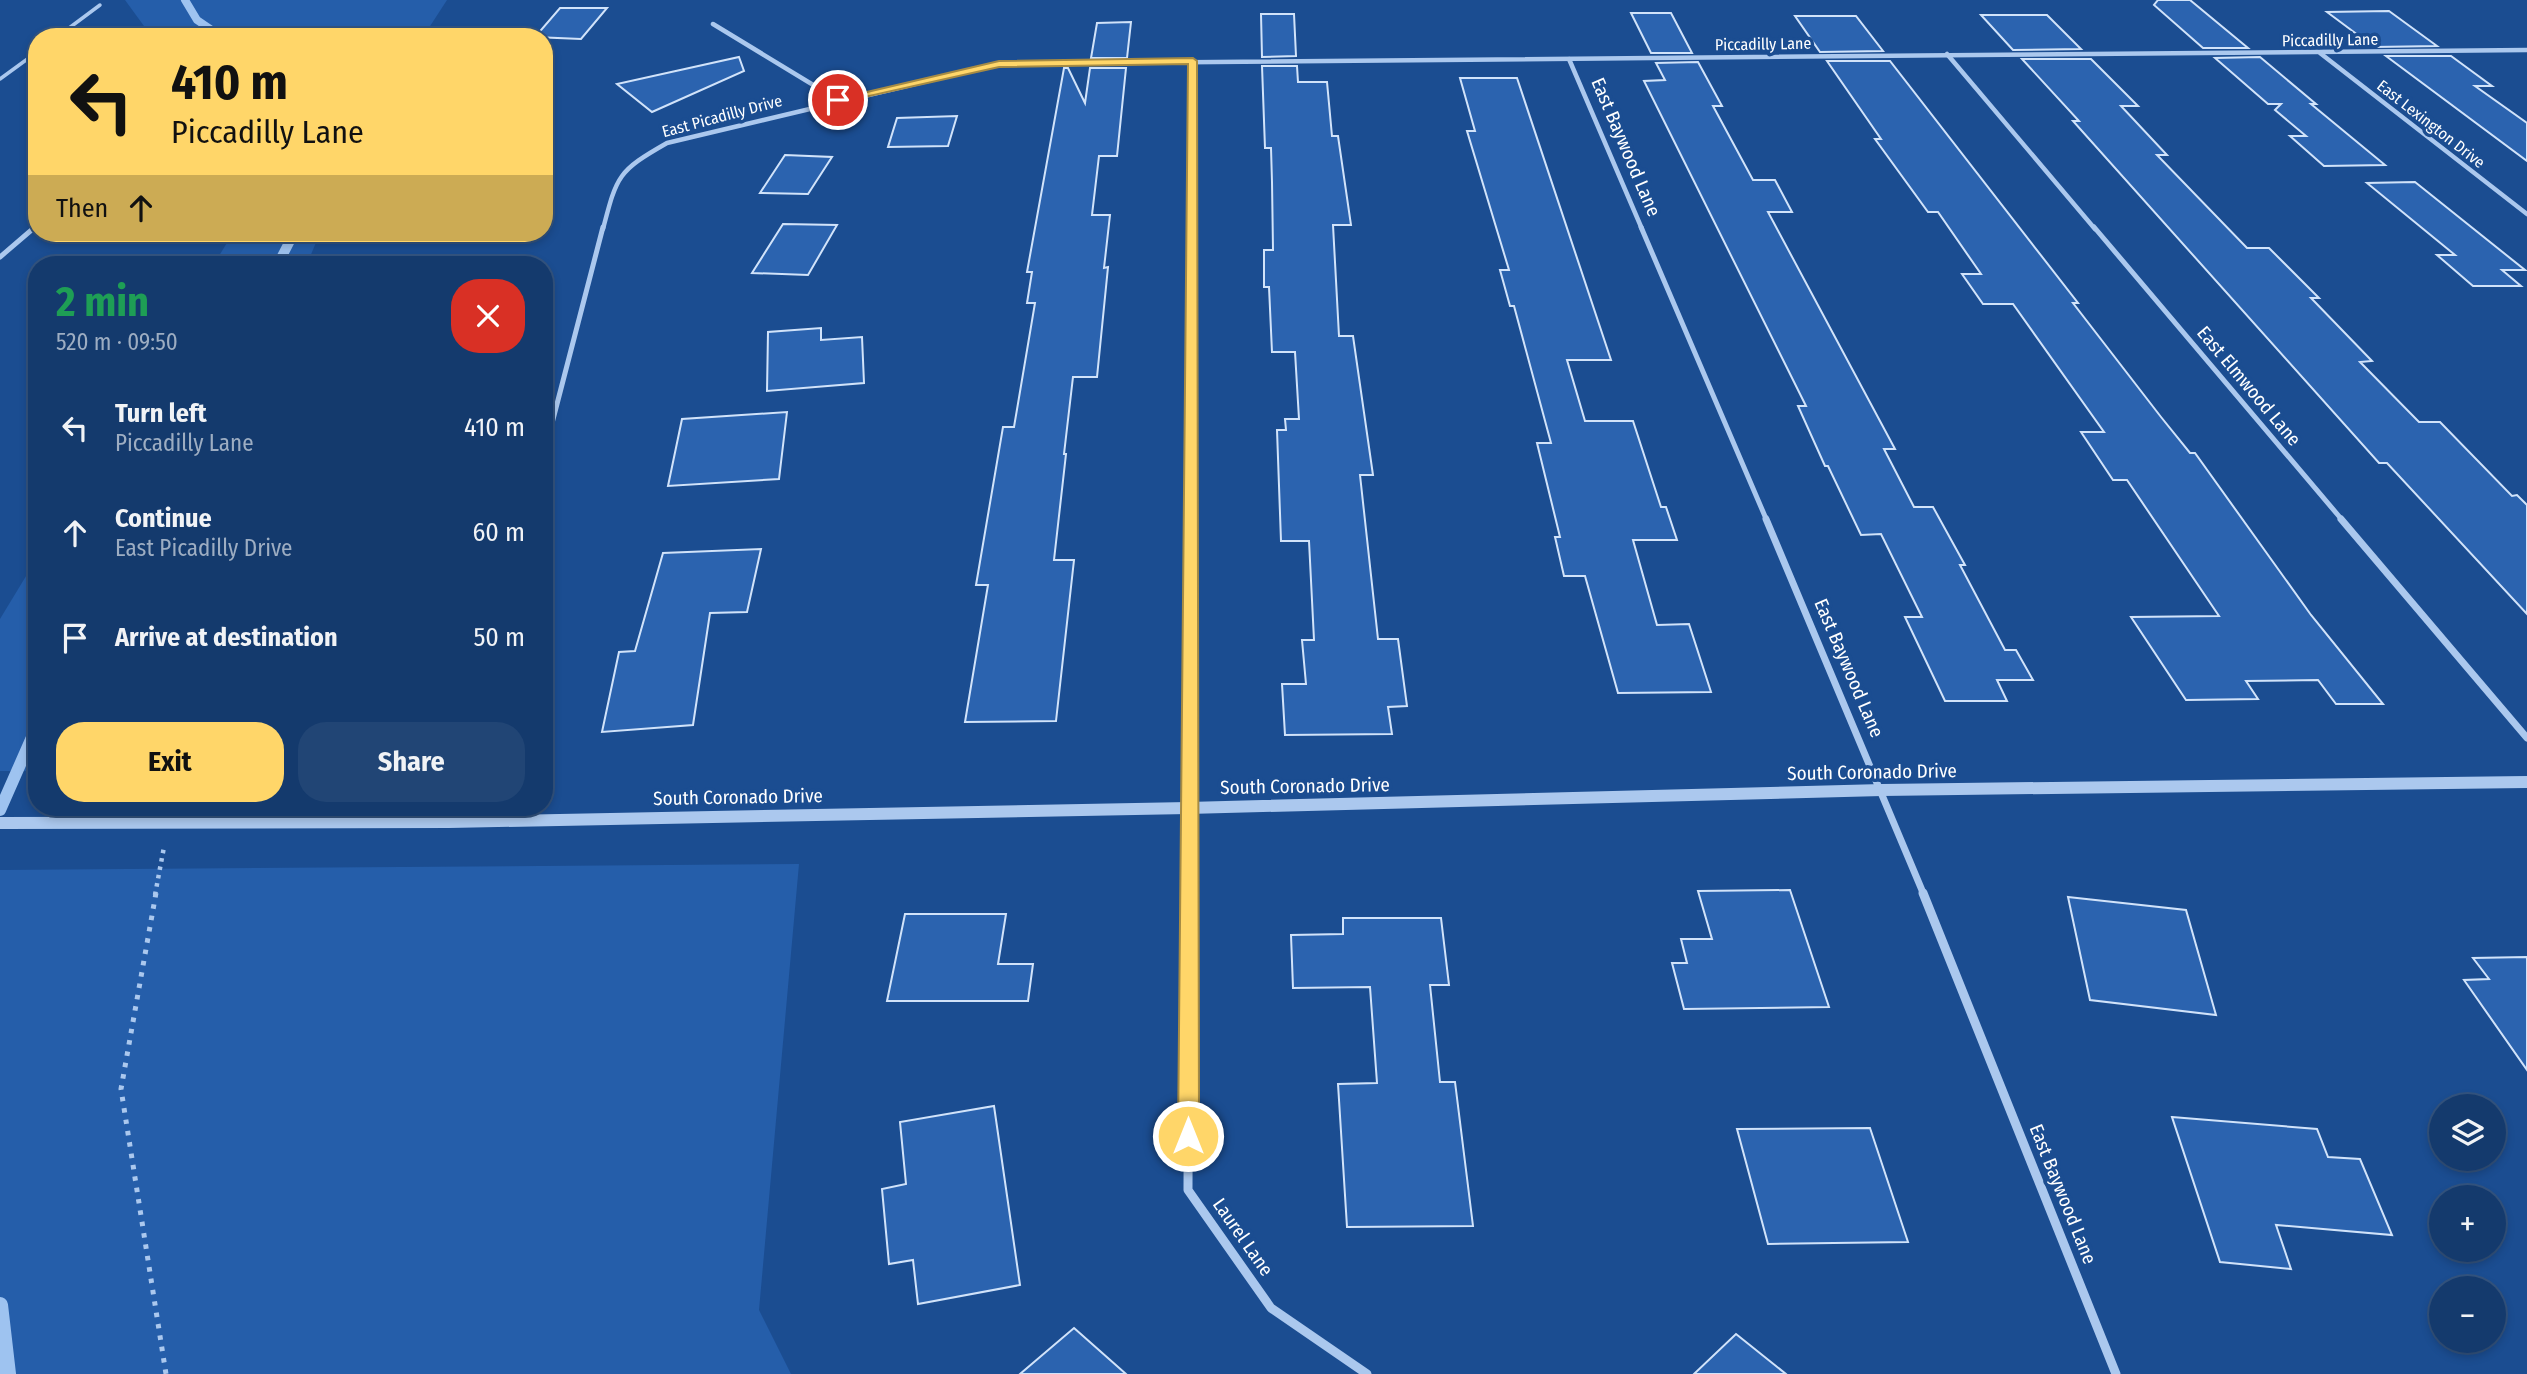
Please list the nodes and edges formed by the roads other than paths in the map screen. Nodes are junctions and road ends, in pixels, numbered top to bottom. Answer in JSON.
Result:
{"nodes":[{"id":1,"x":100,"y":5,"type":"dead end"},
{"id":2,"x":713,"y":24,"type":"dead end"},
{"id":3,"x":69,"y":28,"type":"edge"},
{"id":4,"x":2527,"y":50,"type":"edge"},
{"id":5,"x":2320,"y":53,"type":"junction"},
{"id":6,"x":1947,"y":54,"type":"junction"},
{"id":7,"x":28,"y":59,"type":"edge"},
{"id":8,"x":1569,"y":59,"type":"junction"},
{"id":9,"x":1193,"y":61,"type":"junction"},
{"id":10,"x":999,"y":64,"type":"joint"},
{"id":11,"x":0,"y":79,"type":"edge"},
{"id":12,"x":838,"y":100,"type":"junction"},
{"id":13,"x":2527,"y":214,"type":"edge"},
{"id":14,"x":28,"y":233,"type":"edge"},
{"id":15,"x":0,"y":257,"type":"edge"},
{"id":16,"x":553,"y":420,"type":"edge"},
{"id":17,"x":2527,"y":738,"type":"edge"},
{"id":18,"x":2527,"y":782,"type":"edge"},
{"id":19,"x":1882,"y":790,"type":"junction"},
{"id":20,"x":1188,"y":808,"type":"junction"},
{"id":21,"x":451,"y":816,"type":"edge"},
{"id":22,"x":449,"y":822,"type":"junction"},
{"id":23,"x":0,"y":824,"type":"edge"},
{"id":24,"x":1367,"y":1374,"type":"edge"},
{"id":25,"x":2116,"y":1374,"type":"edge"}],
"edges":[{"from":1,"to":3,"type":"lane"},
{"from":2,"to":12,"type":"street"},
{"from":4,"to":5,"type":"street","name":"Piccadilly Lane"},
{"from":5,"to":6,"type":"street","name":"Piccadilly Lane"},
{"from":5,"to":13,"type":"street","name":"East Lexington Drive"},
{"from":6,"to":8,"type":"street","name":"Piccadilly Lane"},
{"from":6,"to":17,"type":"street","name":"East Elmwood Lane"},
{"from":7,"to":11,"type":"lane"},
{"from":8,"to":9,"type":"street","name":"Piccadilly Lane"},
{"from":8,"to":19,"type":"street","name":"East Baywood Lane"},
{"from":9,"to":10,"type":"street","name":"Piccadilly Lane"},
{"from":9,"to":20,"type":"street","name":"Laurel Lane"},
{"from":10,"to":12,"type":"street","name":"East Picadilly Drive"},
{"from":12,"to":16,"type":"street","name":"East Picadilly Drive"},
{"from":14,"to":15,"type":"street"},
{"from":18,"to":19,"type":"street","name":"South Coronado Drive"},
{"from":19,"to":20,"type":"street","name":"South Coronado Drive"},
{"from":19,"to":25,"type":"street","name":"East Baywood Lane"},
{"from":20,"to":22,"type":"street","name":"South Coronado Drive"},
{"from":20,"to":24,"type":"street","name":"Laurel Lane"},
{"from":21,"to":22,"type":"street"},
{"from":22,"to":23,"type":"street","name":"South Coronado Drive"}]}
